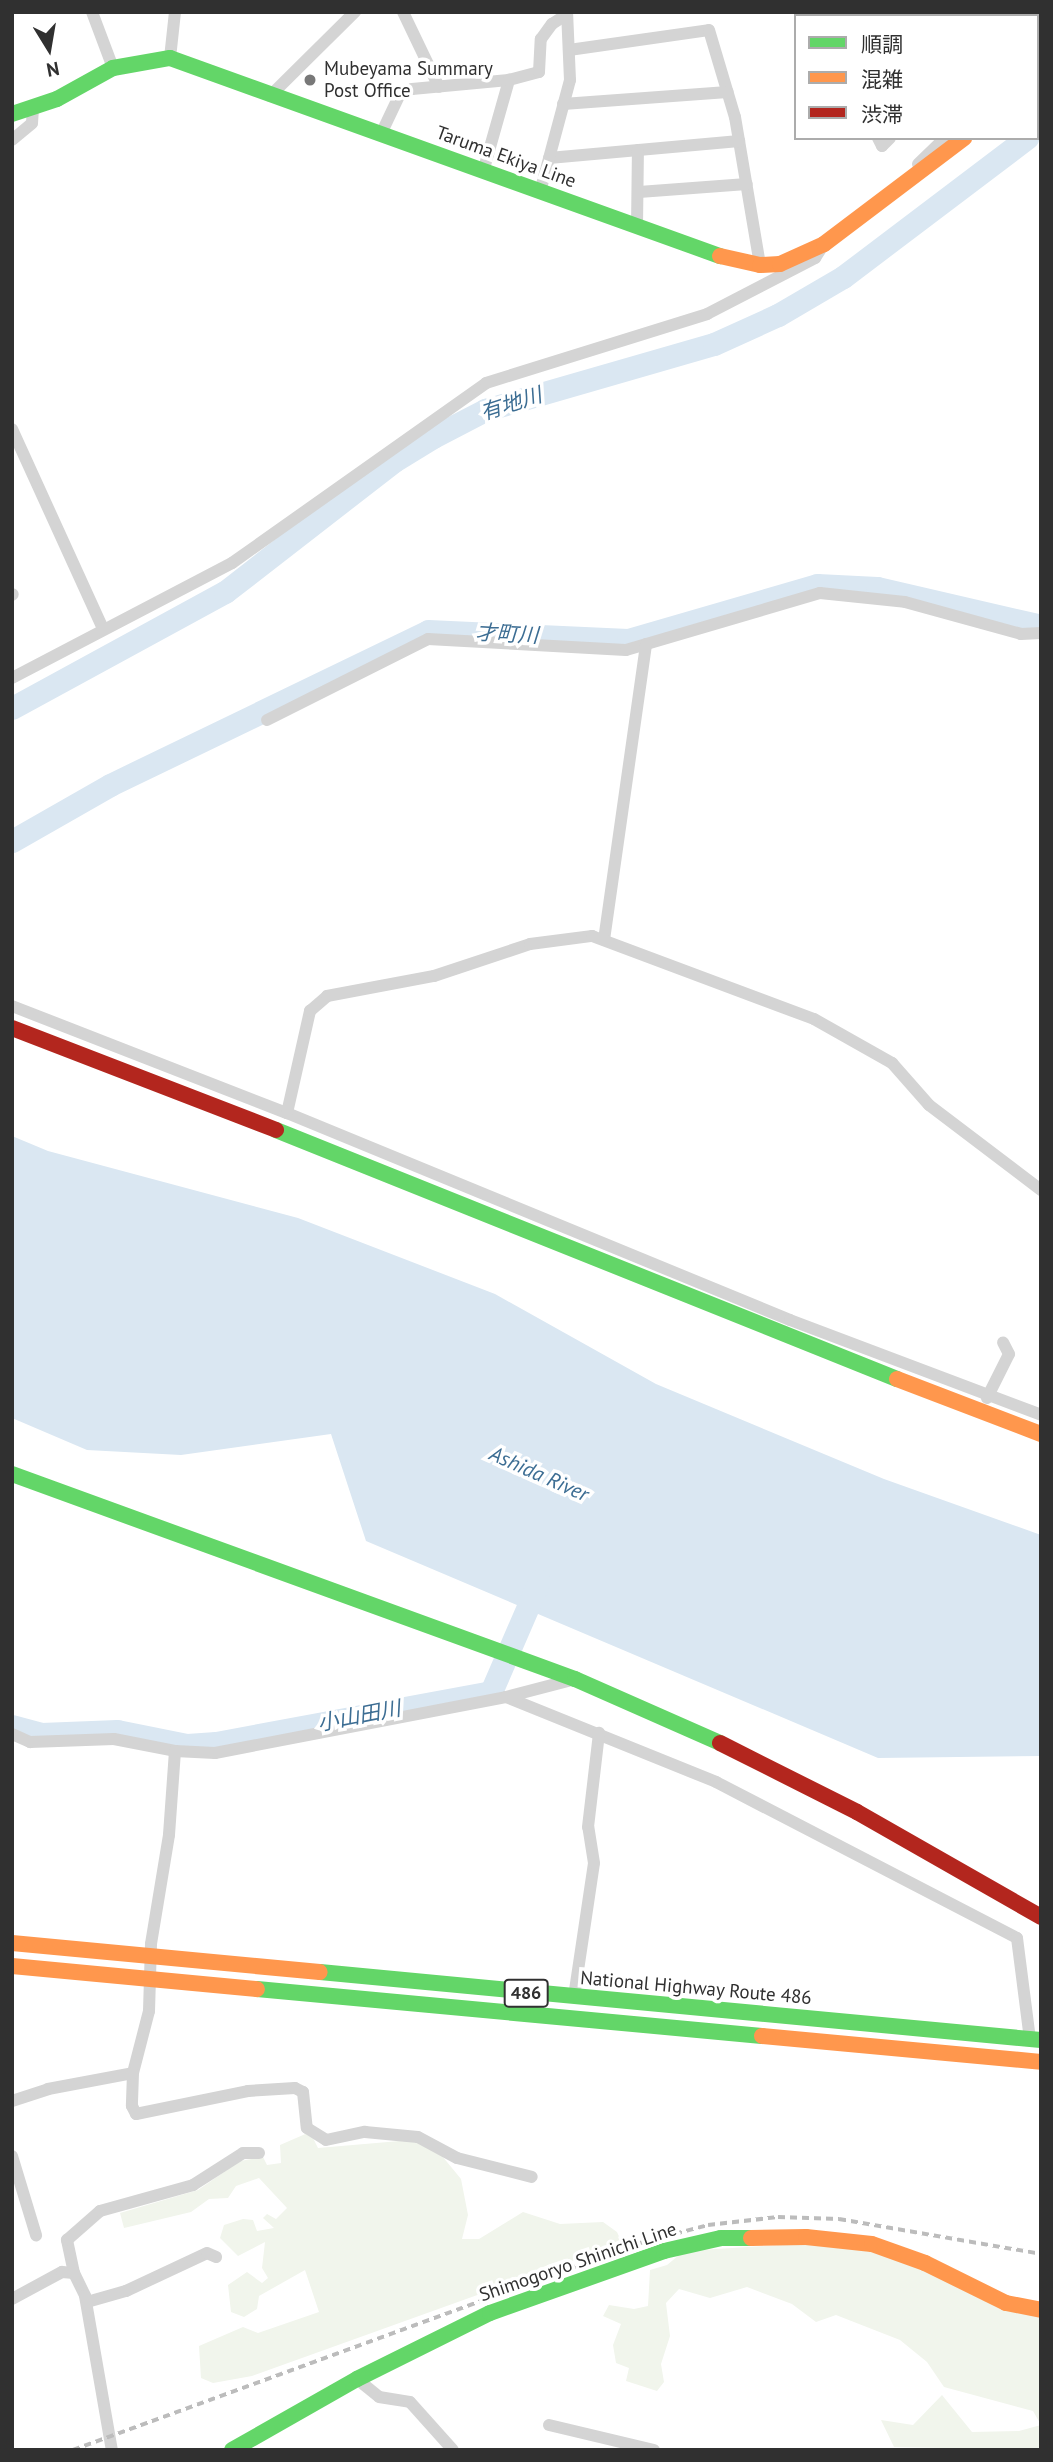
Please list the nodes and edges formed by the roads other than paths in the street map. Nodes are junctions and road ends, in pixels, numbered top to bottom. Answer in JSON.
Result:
{"nodes":[{"id":1,"x":92,"y":12,"type":"edge"},
{"id":2,"x":175,"y":12,"type":"edge"},
{"id":3,"x":355,"y":12,"type":"edge"},
{"id":4,"x":402,"y":12,"type":"edge"},
{"id":5,"x":566,"y":14,"type":"edge"},
{"id":6,"x":569,"y":50,"type":"junction"},
{"id":7,"x":170,"y":58,"type":"junction"},
{"id":8,"x":113,"y":68,"type":"junction"},
{"id":9,"x":509,"y":80,"type":"junction"},
{"id":10,"x":439,"y":87,"type":"junction"},
{"id":11,"x":727,"y":92,"type":"junction"},
{"id":12,"x":270,"y":96,"type":"junction"},
{"id":13,"x":563,"y":104,"type":"junction"},
{"id":14,"x":33,"y":109,"type":"junction"},
{"id":15,"x":12,"y":114,"type":"edge"},
{"id":16,"x":382,"y":134,"type":"junction"},
{"id":17,"x":12,"y":140,"type":"edge"},
{"id":18,"x":943,"y":140,"type":"edge"},
{"id":19,"x":961,"y":140,"type":"edge"},
{"id":20,"x":739,"y":141,"type":"junction"},
{"id":21,"x":638,"y":150,"type":"junction"},
{"id":22,"x":549,"y":158,"type":"junction"},
{"id":23,"x":483,"y":172,"type":"junction"},
{"id":24,"x":747,"y":184,"type":"junction"},
{"id":25,"x":902,"y":186,"type":"junction"},
{"id":26,"x":540,"y":192,"type":"junction"},
{"id":27,"x":639,"y":192,"type":"junction"},
{"id":28,"x":637,"y":227,"type":"junction"},
{"id":29,"x":824,"y":244,"type":"junction"},
{"id":30,"x":760,"y":265,"type":"junction"},
{"id":31,"x":12,"y":429,"type":"edge"},
{"id":32,"x":103,"y":629,"type":"junction"},
{"id":33,"x":1041,"y":633,"type":"edge"},
{"id":34,"x":646,"y":644,"type":"junction"},
{"id":35,"x":12,"y":678,"type":"edge"},
{"id":36,"x":267,"y":720,"type":"dead end"},
{"id":37,"x":604,"y":940,"type":"junction"},
{"id":38,"x":12,"y":1006,"type":"edge"},
{"id":39,"x":12,"y":1028,"type":"edge"},
{"id":40,"x":287,"y":1113,"type":"junction"},
{"id":41,"x":1041,"y":1190,"type":"edge"},
{"id":42,"x":1003,"y":1342,"type":"dead end"},
{"id":43,"x":987,"y":1398,"type":"junction"},
{"id":44,"x":1041,"y":1415,"type":"edge"},
{"id":45,"x":1041,"y":1434,"type":"edge"},
{"id":46,"x":12,"y":1474,"type":"edge"},
{"id":47,"x":575,"y":1679,"type":"junction"},
{"id":48,"x":506,"y":1698,"type":"junction"},
{"id":49,"x":599,"y":1733,"type":"junction"},
{"id":50,"x":12,"y":1734,"type":"edge"},
{"id":51,"x":175,"y":1751,"type":"junction"},
{"id":52,"x":1041,"y":1917,"type":"edge"},
{"id":53,"x":12,"y":1943,"type":"edge"},
{"id":54,"x":151,"y":1956,"type":"junction"},
{"id":55,"x":12,"y":1966,"type":"edge"},
{"id":56,"x":153,"y":1978,"type":"junction"},
{"id":57,"x":574,"y":1997,"type":"junction"},
{"id":58,"x":1035,"y":2040,"type":"edge"},
{"id":59,"x":1041,"y":2062,"type":"edge"},
{"id":60,"x":134,"y":2073,"type":"junction"},
{"id":61,"x":12,"y":2101,"type":"edge"},
{"id":62,"x":259,"y":2153,"type":"dead end"},
{"id":63,"x":12,"y":2156,"type":"edge"},
{"id":64,"x":532,"y":2177,"type":"dead end"},
{"id":65,"x":36,"y":2235,"type":"dead end"},
{"id":66,"x":216,"y":2257,"type":"dead end"},
{"id":67,"x":74,"y":2273,"type":"junction"},
{"id":68,"x":12,"y":2299,"type":"edge"},
{"id":69,"x":86,"y":2302,"type":"junction"},
{"id":70,"x":1041,"y":2309,"type":"edge"},
{"id":71,"x":357,"y":2379,"type":"junction"},
{"id":72,"x":549,"y":2425,"type":"dead end"},
{"id":73,"x":112,"y":2450,"type":"edge"},
{"id":74,"x":232,"y":2450,"type":"edge"},
{"id":75,"x":453,"y":2450,"type":"edge"},
{"id":76,"x":654,"y":2450,"type":"edge"}],
"edges":[{"from":1,"to":8,"type":"street"},
{"from":2,"to":7,"type":"street"},
{"from":3,"to":12,"type":"street"},
{"from":4,"to":10,"type":"street"},
{"from":5,"to":6,"type":"street"},
{"from":5,"to":9,"type":"street"},
{"from":6,"to":11,"type":"street"},
{"from":6,"to":13,"type":"street"},
{"from":7,"to":8,"type":"main road"},
{"from":7,"to":12,"type":"main road","name":"Taruma Ekiya Line"},
{"from":8,"to":14,"type":"main road"},
{"from":9,"to":10,"type":"street"},
{"from":9,"to":23,"type":"street"},
{"from":10,"to":16,"type":"street"},
{"from":11,"to":13,"type":"street"},
{"from":11,"to":20,"type":"street"},
{"from":12,"to":16,"type":"main road","name":"Taruma Ekiya Line"},
{"from":13,"to":22,"type":"street"},
{"from":14,"to":15,"type":"main road"},
{"from":14,"to":17,"type":"street"},
{"from":16,"to":23,"type":"main road","name":"Taruma Ekiya Line"},
{"from":18,"to":25,"type":"street"},
{"from":19,"to":25,"type":"main road","name":"Taruma Ekiya Line"},
{"from":20,"to":21,"type":"street"},
{"from":20,"to":24,"type":"street"},
{"from":21,"to":22,"type":"street"},
{"from":21,"to":27,"type":"street"},
{"from":22,"to":26,"type":"street"},
{"from":23,"to":26,"type":"main road","name":"Taruma Ekiya Line"},
{"from":24,"to":27,"type":"street"},
{"from":24,"to":30,"type":"street"},
{"from":25,"to":29,"type":"main road","name":"Taruma Ekiya Line"},
{"from":26,"to":28,"type":"main road","name":"Taruma Ekiya Line"},
{"from":27,"to":28,"type":"street"},
{"from":28,"to":30,"type":"main road","name":"Taruma Ekiya Line"},
{"from":29,"to":30,"type":"main road","name":"Taruma Ekiya Line"},
{"from":29,"to":32,"type":"street"},
{"from":31,"to":32,"type":"street"},
{"from":32,"to":35,"type":"street"},
{"from":33,"to":34,"type":"street"},
{"from":34,"to":36,"type":"street"},
{"from":34,"to":37,"type":"street"},
{"from":37,"to":40,"type":"street"},
{"from":37,"to":41,"type":"street"},
{"from":38,"to":40,"type":"street"},
{"from":39,"to":45,"type":"main road"},
{"from":40,"to":43,"type":"street"},
{"from":42,"to":43,"type":"street"},
{"from":43,"to":44,"type":"street"},
{"from":46,"to":47,"type":"main road"},
{"from":47,"to":48,"type":"street"},
{"from":47,"to":52,"type":"main road"},
{"from":48,"to":49,"type":"street"},
{"from":48,"to":51,"type":"street"},
{"from":49,"to":57,"type":"street"},
{"from":49,"to":58,"type":"street"},
{"from":50,"to":51,"type":"street"},
{"from":51,"to":54,"type":"street"},
{"from":53,"to":54,"type":"main road","name":"National Highway Route 486","number":"486"},
{"from":54,"to":56,"type":"street"},
{"from":54,"to":57,"type":"main road","name":"National Highway Route 486","number":"486"},
{"from":55,"to":56,"type":"main road","number":"486"},
{"from":56,"to":59,"type":"main road","number":"486"},
{"from":56,"to":60,"type":"street"},
{"from":57,"to":58,"type":"main road","name":"National Highway Route 486","number":"486"},
{"from":60,"to":61,"type":"street"},
{"from":60,"to":64,"type":"street"},
{"from":62,"to":67,"type":"street"},
{"from":63,"to":65,"type":"street"},
{"from":66,"to":69,"type":"street"},
{"from":67,"to":68,"type":"street"},
{"from":67,"to":69,"type":"street"},
{"from":69,"to":73,"type":"street"},
{"from":70,"to":71,"type":"main road","name":"Shimogoryo Shinichi Line"},
{"from":71,"to":74,"type":"main road","name":"Shimogoryo Shinichi Line"},
{"from":71,"to":75,"type":"street"},
{"from":72,"to":76,"type":"street"}]}
